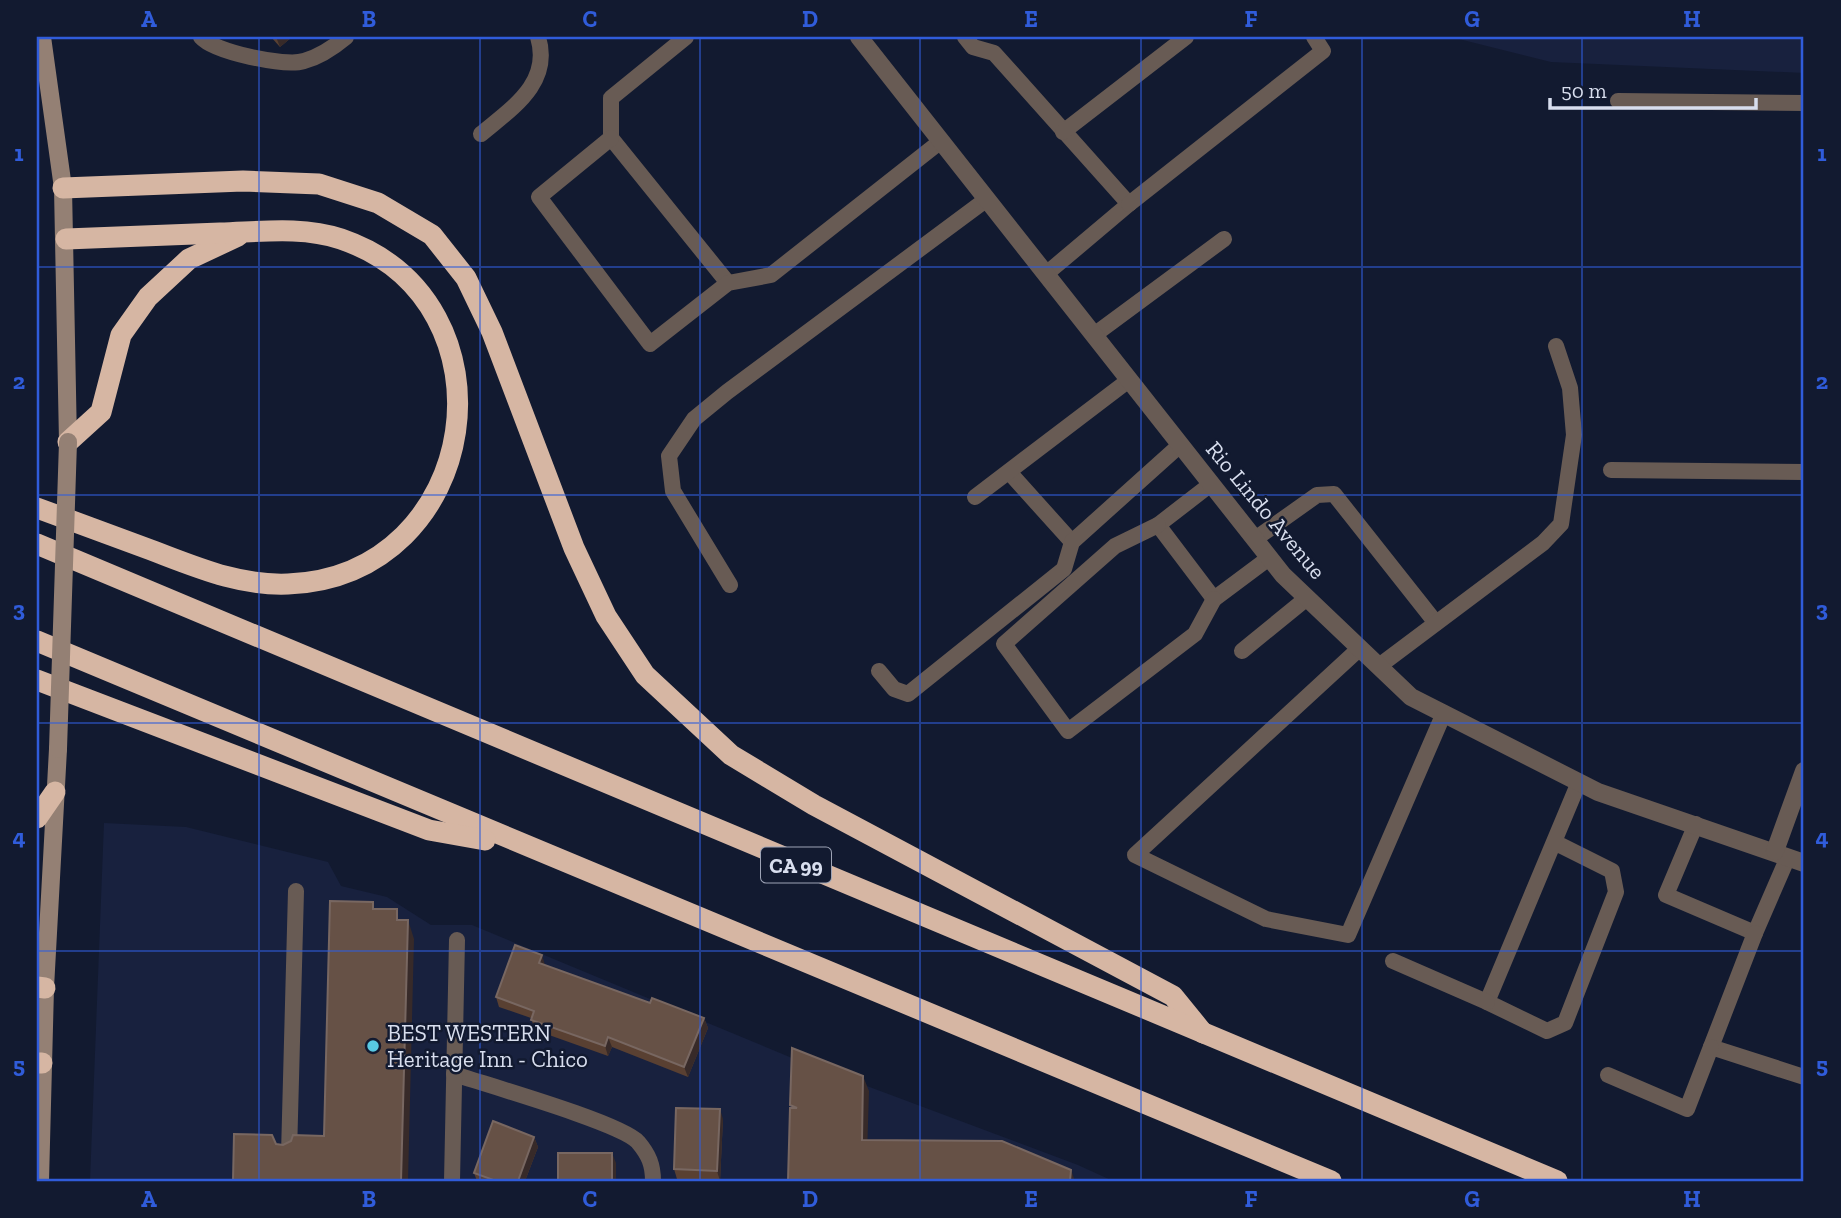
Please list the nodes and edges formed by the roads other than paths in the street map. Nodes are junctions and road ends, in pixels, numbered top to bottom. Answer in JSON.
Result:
{"nodes":[{"id":1,"x":201,"y":37,"type":"edge"},
{"id":2,"x":346,"y":37,"type":"edge"},
{"id":3,"x":538,"y":37,"type":"edge"},
{"id":4,"x":686,"y":37,"type":"edge"},
{"id":5,"x":859,"y":37,"type":"edge"},
{"id":6,"x":965,"y":37,"type":"edge"},
{"id":7,"x":1185,"y":37,"type":"edge"},
{"id":8,"x":1314,"y":37,"type":"edge"},
{"id":9,"x":43,"y":39,"type":"edge"},
{"id":10,"x":1618,"y":101,"type":"dead end"},
{"id":11,"x":1804,"y":103,"type":"edge"},
{"id":12,"x":1063,"y":132,"type":"junction"},
{"id":13,"x":481,"y":134,"type":"dead end"},
{"id":14,"x":611,"y":138,"type":"junction"},
{"id":15,"x":941,"y":141,"type":"junction"},
{"id":16,"x":63,"y":188,"type":"junction"},
{"id":17,"x":987,"y":199,"type":"junction"},
{"id":18,"x":1129,"y":204,"type":"junction"},
{"id":19,"x":246,"y":232,"type":"junction"},
{"id":20,"x":66,"y":239,"type":"junction"},
{"id":21,"x":1224,"y":239,"type":"dead end"},
{"id":22,"x":1046,"y":274,"type":"junction"},
{"id":23,"x":728,"y":283,"type":"junction"},
{"id":24,"x":1094,"y":335,"type":"junction"},
{"id":25,"x":1556,"y":346,"type":"dead end"},
{"id":26,"x":1129,"y":380,"type":"junction"},
{"id":27,"x":68,"y":442,"type":"junction"},
{"id":28,"x":1180,"y":445,"type":"junction"},
{"id":29,"x":1611,"y":470,"type":"dead end"},
{"id":30,"x":1009,"y":472,"type":"junction"},
{"id":31,"x":1804,"y":472,"type":"edge"},
{"id":32,"x":1211,"y":484,"type":"junction"},
{"id":33,"x":975,"y":497,"type":"dead end"},
{"id":34,"x":37,"y":508,"type":"edge"},
{"id":35,"x":1158,"y":525,"type":"junction"},
{"id":36,"x":1255,"y":539,"type":"junction"},
{"id":37,"x":1072,"y":542,"type":"junction"},
{"id":38,"x":37,"y":544,"type":"edge"},
{"id":39,"x":1269,"y":558,"type":"junction"},
{"id":40,"x":730,"y":585,"type":"dead end"},
{"id":41,"x":1042,"y":588,"type":"junction"},
{"id":42,"x":1307,"y":598,"type":"junction"},
{"id":43,"x":1214,"y":599,"type":"junction"},
{"id":44,"x":1054,"y":601,"type":"junction"},
{"id":45,"x":1436,"y":623,"type":"junction"},
{"id":46,"x":37,"y":642,"type":"edge"},
{"id":47,"x":1360,"y":648,"type":"junction"},
{"id":48,"x":1242,"y":651,"type":"dead end"},
{"id":49,"x":1379,"y":666,"type":"junction"},
{"id":50,"x":879,"y":671,"type":"dead end"},
{"id":51,"x":37,"y":680,"type":"edge"},
{"id":52,"x":1444,"y":713,"type":"junction"},
{"id":53,"x":1804,"y":771,"type":"edge"},
{"id":54,"x":1578,"y":782,"type":"junction"},
{"id":55,"x":55,"y":792,"type":"junction"},
{"id":56,"x":37,"y":818,"type":"edge"},
{"id":57,"x":1696,"y":824,"type":"junction"},
{"id":58,"x":1554,"y":842,"type":"junction"},
{"id":59,"x":526,"y":848,"type":"junction"},
{"id":60,"x":1789,"y":857,"type":"edge"},
{"id":61,"x":296,"y":891,"type":"dead end"},
{"id":62,"x":1755,"y":933,"type":"junction"},
{"id":63,"x":457,"y":940,"type":"dead end"},
{"id":64,"x":1393,"y":961,"type":"dead end"},
{"id":65,"x":41,"y":988,"type":"edge"},
{"id":66,"x":1487,"y":1002,"type":"junction"},
{"id":67,"x":1205,"y":1034,"type":"junction"},
{"id":68,"x":1712,"y":1047,"type":"junction"},
{"id":69,"x":39,"y":1063,"type":"edge"},
{"id":70,"x":454,"y":1074,"type":"junction"},
{"id":71,"x":1608,"y":1075,"type":"dead end"},
{"id":72,"x":1804,"y":1077,"type":"edge"},
{"id":73,"x":289,"y":1154,"type":"edge"},
{"id":74,"x":40,"y":1181,"type":"edge"},
{"id":75,"x":452,"y":1181,"type":"edge"},
{"id":76,"x":653,"y":1181,"type":"edge"},
{"id":77,"x":1331,"y":1181,"type":"edge"},
{"id":78,"x":1557,"y":1181,"type":"edge"}],
"edges":[{"from":1,"to":2,"type":"lane"},
{"from":3,"to":13,"type":"lane"},
{"from":4,"to":14,"type":"lane"},
{"from":5,"to":15,"type":"street","name":"Rio Lindo Avenue"},
{"from":6,"to":12,"type":"lane"},
{"from":7,"to":12,"type":"lane"},
{"from":8,"to":18,"type":"lane"},
{"from":9,"to":16,"type":"main road"},
{"from":10,"to":11,"type":"lane"},
{"from":12,"to":18,"type":"lane"},
{"from":14,"to":23,"type":"lane"},
{"from":14,"to":23,"type":"lane"},
{"from":15,"to":17,"type":"street","name":"Rio Lindo Avenue"},
{"from":15,"to":23,"type":"lane"},
{"from":16,"to":20,"type":"main road"},
{"from":16,"to":67,"type":"highway"},
{"from":17,"to":22,"type":"street","name":"Rio Lindo Avenue"},
{"from":17,"to":40,"type":"lane"},
{"from":18,"to":22,"type":"lane"},
{"from":19,"to":20,"type":"highway"},
{"from":19,"to":27,"type":"highway"},
{"from":19,"to":34,"type":"highway"},
{"from":20,"to":27,"type":"main road"},
{"from":21,"to":24,"type":"lane"},
{"from":22,"to":24,"type":"street","name":"Rio Lindo Avenue"},
{"from":24,"to":26,"type":"street","name":"Rio Lindo Avenue"},
{"from":25,"to":45,"type":"lane"},
{"from":26,"to":28,"type":"street","name":"Rio Lindo Avenue"},
{"from":26,"to":30,"type":"lane"},
{"from":27,"to":55,"type":"main road","bridge":true},
{"from":28,"to":32,"type":"street","name":"Rio Lindo Avenue"},
{"from":28,"to":37,"type":"lane"},
{"from":29,"to":31,"type":"lane"},
{"from":30,"to":33,"type":"lane"},
{"from":30,"to":37,"type":"lane"},
{"from":32,"to":35,"type":"lane"},
{"from":32,"to":36,"type":"street","name":"Rio Lindo Avenue"},
{"from":35,"to":43,"type":"lane"},
{"from":35,"to":44,"type":"lane"},
{"from":36,"to":39,"type":"street","name":"Rio Lindo Avenue"},
{"from":36,"to":45,"type":"lane"},
{"from":37,"to":41,"type":"lane"},
{"from":38,"to":67,"type":"highway","number":"CA 99"},
{"from":39,"to":42,"type":"street","name":"Rio Lindo Avenue"},
{"from":39,"to":43,"type":"lane"},
{"from":41,"to":44,"type":"lane"},
{"from":41,"to":50,"type":"lane"},
{"from":42,"to":47,"type":"street","name":"Rio Lindo Avenue"},
{"from":42,"to":48,"type":"lane"},
{"from":43,"to":44,"type":"lane"},
{"from":45,"to":49,"type":"lane"},
{"from":46,"to":59,"type":"highway"},
{"from":47,"to":49,"type":"street","name":"Rio Lindo Avenue"},
{"from":47,"to":52,"type":"lane"},
{"from":49,"to":52,"type":"street","name":"Rio Lindo Avenue"},
{"from":51,"to":59,"type":"highway"},
{"from":52,"to":54,"type":"street","name":"Rio Lindo Avenue"},
{"from":53,"to":60,"type":"street"},
{"from":54,"to":57,"type":"street","name":"Rio Lindo Avenue"},
{"from":54,"to":58,"type":"lane"},
{"from":55,"to":56,"type":"highway"},
{"from":55,"to":65,"type":"main road"},
{"from":57,"to":60,"type":"street","name":"Rio Lindo Avenue"},
{"from":57,"to":62,"type":"lane"},
{"from":58,"to":66,"type":"lane"},
{"from":58,"to":66,"type":"lane"},
{"from":59,"to":77,"type":"highway"},
{"from":60,"to":62,"type":"lane"},
{"from":61,"to":73,"type":"lane"},
{"from":62,"to":68,"type":"lane"},
{"from":63,"to":70,"type":"lane"},
{"from":64,"to":66,"type":"lane"},
{"from":65,"to":69,"type":"main road"},
{"from":67,"to":78,"type":"highway","number":"CA 99"},
{"from":68,"to":71,"type":"lane"},
{"from":68,"to":72,"type":"lane"},
{"from":69,"to":74,"type":"main road"},
{"from":70,"to":75,"type":"lane"},
{"from":70,"to":76,"type":"lane"}]}
